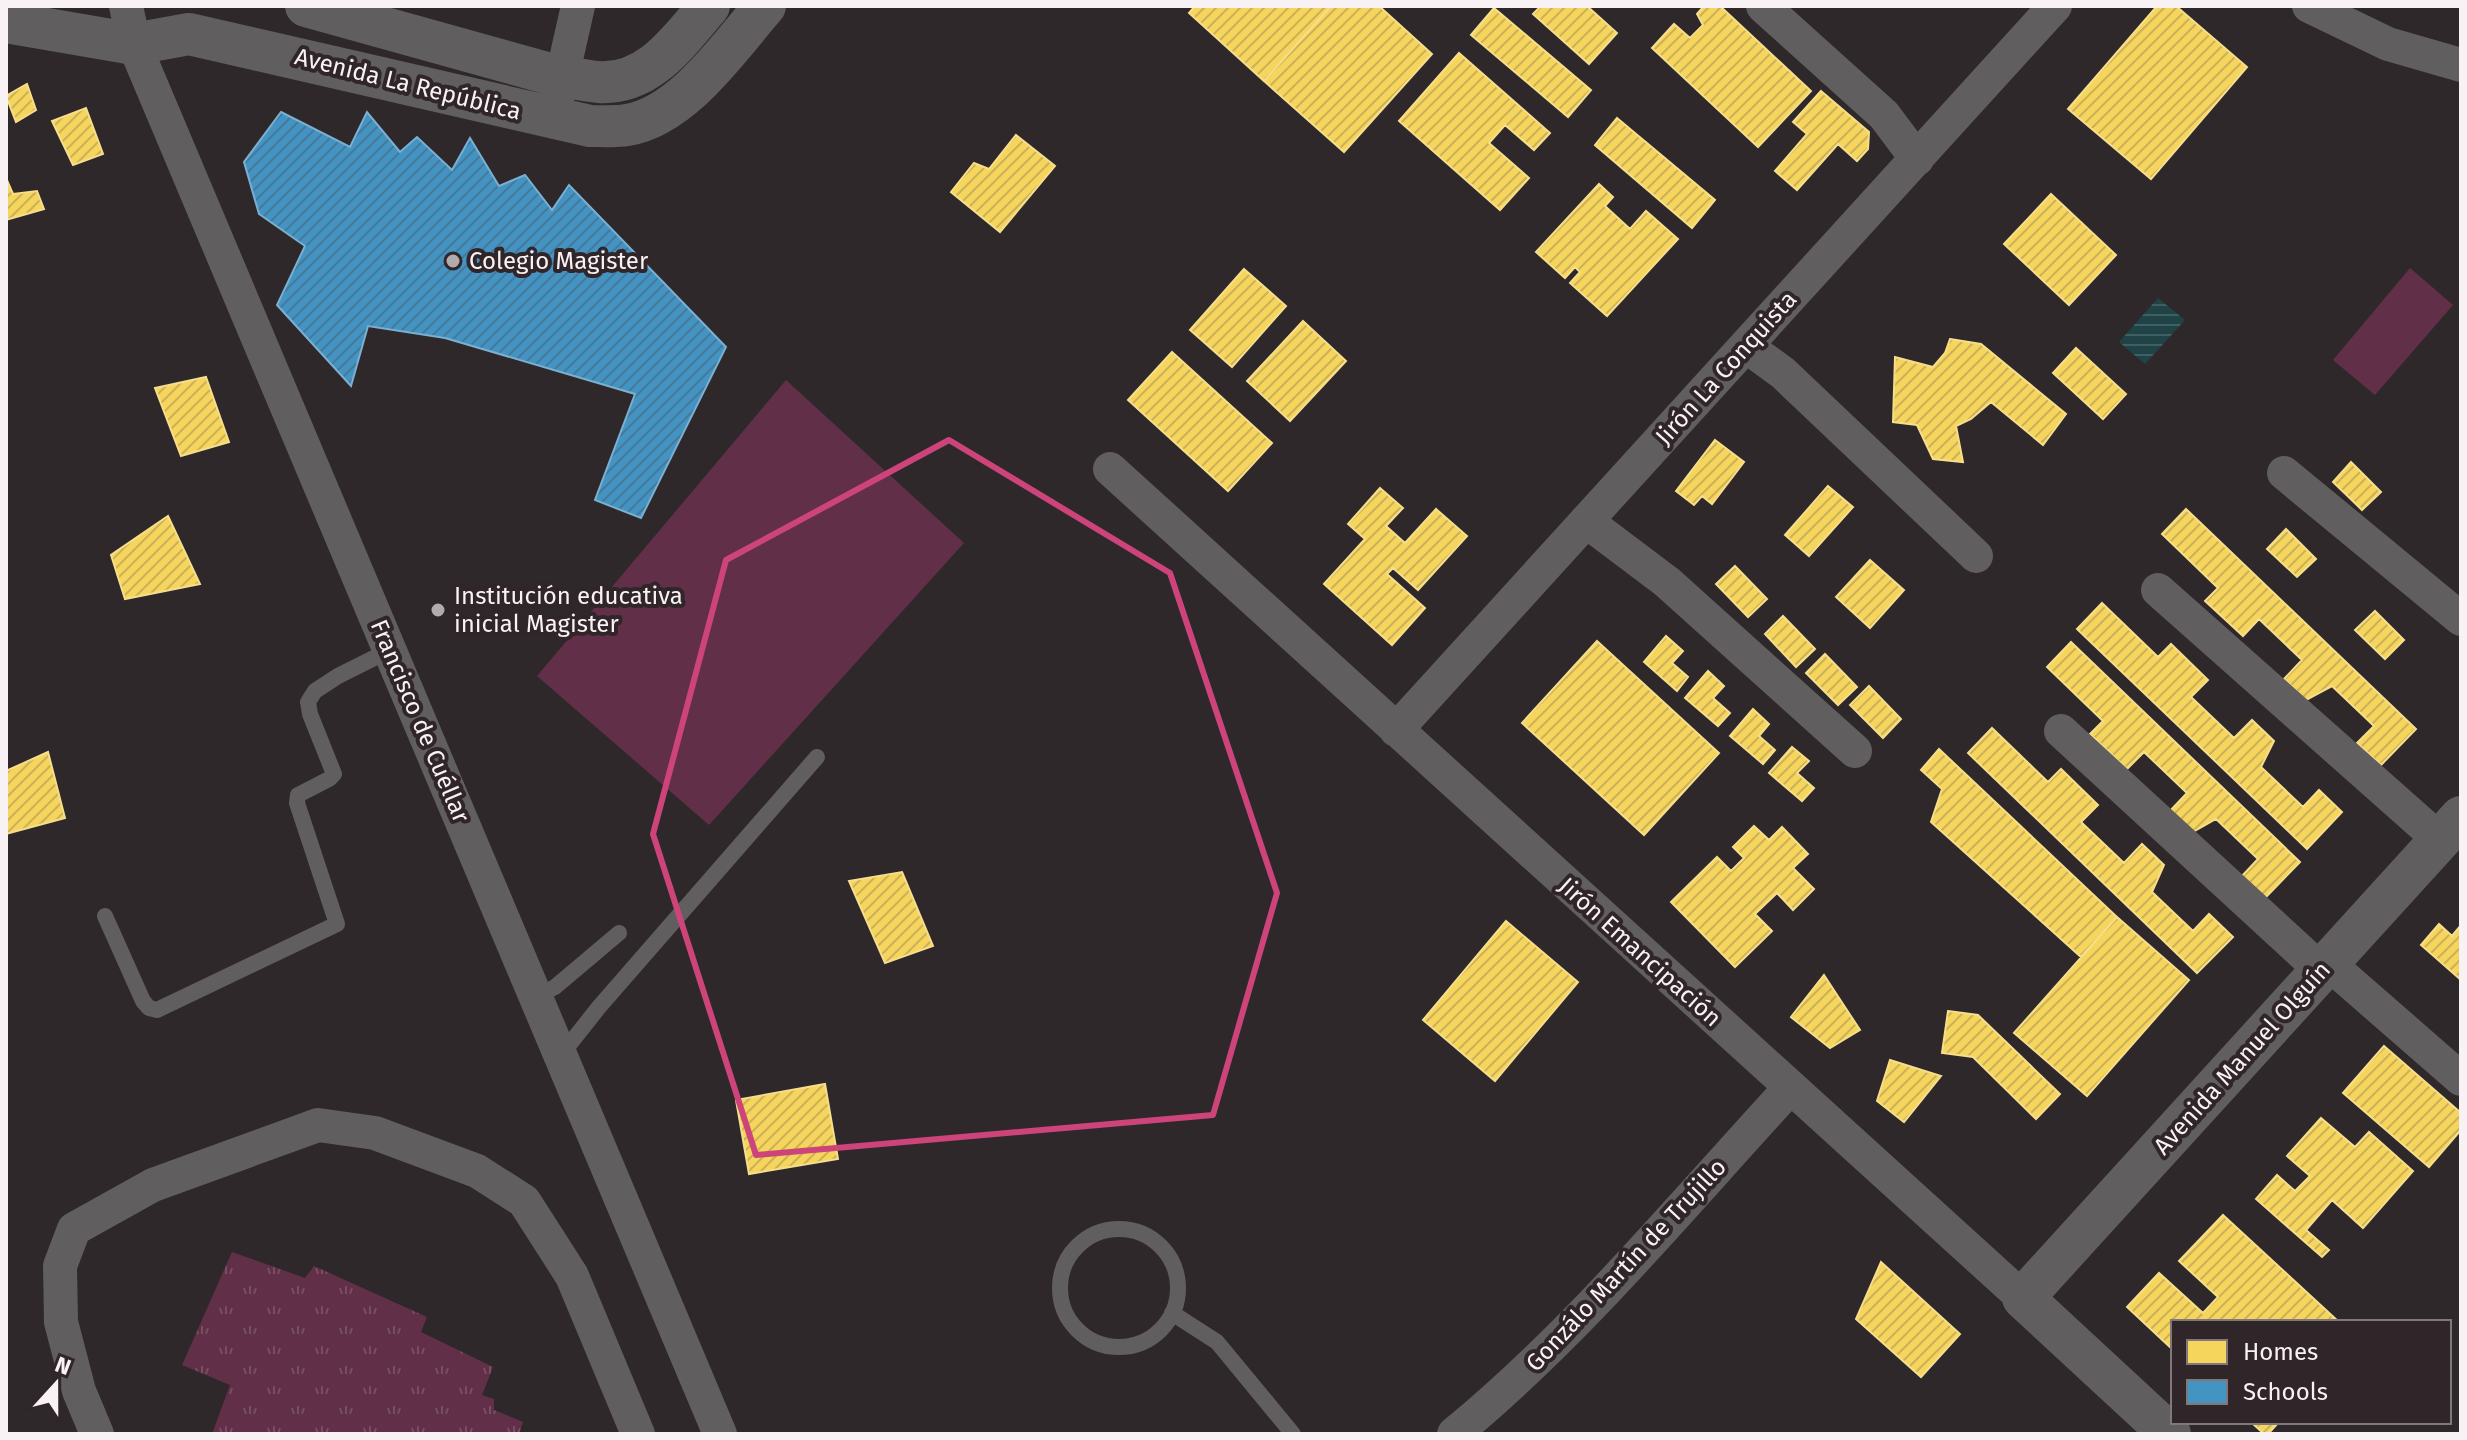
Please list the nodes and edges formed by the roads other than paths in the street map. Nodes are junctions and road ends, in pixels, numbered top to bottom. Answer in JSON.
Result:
{"nodes":[{"id":1,"x":306,"y":6,"type":"edge"},
{"id":2,"x":578,"y":6,"type":"edge"},
{"id":3,"x":709,"y":6,"type":"edge"},
{"id":4,"x":765,"y":6,"type":"edge"},
{"id":5,"x":1763,"y":6,"type":"edge"},
{"id":6,"x":2055,"y":6,"type":"edge"},
{"id":7,"x":2309,"y":6,"type":"edge"},
{"id":8,"x":6,"y":22,"type":"edge"},
{"id":9,"x":130,"y":25,"type":"edge"},
{"id":10,"x":2461,"y":65,"type":"edge"},
{"id":11,"x":561,"y":77,"type":"junction"},
{"id":12,"x":553,"y":119,"type":"junction"},
{"id":13,"x":1917,"y":159,"type":"junction"},
{"id":14,"x":1746,"y":346,"type":"junction"},
{"id":15,"x":1110,"y":469,"type":"dead end"},
{"id":16,"x":2284,"y":473,"type":"dead end"},
{"id":17,"x":1586,"y":521,"type":"junction"},
{"id":18,"x":1976,"y":556,"type":"dead end"},
{"id":19,"x":2158,"y":590,"type":"dead end"},
{"id":20,"x":2461,"y":619,"type":"edge"},
{"id":21,"x":390,"y":650,"type":"junction"},
{"id":22,"x":1396,"y":730,"type":"junction"},
{"id":23,"x":2061,"y":731,"type":"dead end"},
{"id":24,"x":1855,"y":751,"type":"dead end"},
{"id":25,"x":817,"y":757,"type":"dead end"},
{"id":26,"x":2450,"y":829,"type":"edge"},
{"id":27,"x":105,"y":916,"type":"dead end"},
{"id":28,"x":619,"y":933,"type":"dead end"},
{"id":29,"x":2325,"y":966,"type":"junction"},
{"id":30,"x":536,"y":997,"type":"junction"},
{"id":31,"x":561,"y":1055,"type":"junction"},
{"id":32,"x":2461,"y":1079,"type":"edge"},
{"id":33,"x":1790,"y":1088,"type":"junction"},
{"id":34,"x":2023,"y":1298,"type":"junction"},
{"id":35,"x":1172,"y":1313,"type":"junction"},
{"id":36,"x":97,"y":1434,"type":"edge"},
{"id":37,"x":638,"y":1434,"type":"edge"},
{"id":38,"x":720,"y":1434,"type":"edge"},
{"id":39,"x":1293,"y":1434,"type":"edge"},
{"id":40,"x":1454,"y":1434,"type":"edge"},
{"id":41,"x":2170,"y":1434,"type":"edge"}],
"edges":[{"from":1,"to":11,"type":"street","name":"Avenida La República"},
{"from":2,"to":11,"type":"street"},
{"from":3,"to":11,"type":"street","name":"Avenida La República"},
{"from":4,"to":12,"type":"street","name":"Avenida La República"},
{"from":5,"to":13,"type":"street"},
{"from":6,"to":13,"type":"street","name":"Jirón La Conquista"},
{"from":7,"to":10,"type":"street"},
{"from":8,"to":9,"type":"street","name":"Avenida La República"},
{"from":9,"to":12,"type":"street","name":"Avenida La República"},
{"from":9,"to":21,"type":"street","name":"Francisco de Cuéllar"},
{"from":11,"to":12,"type":"street"},
{"from":13,"to":14,"type":"street","name":"Jirón La Conquista"},
{"from":14,"to":17,"type":"street","name":"Jirón La Conquista"},
{"from":14,"to":18,"type":"street"},
{"from":15,"to":22,"type":"street","name":"Jirón Emancipación"},
{"from":16,"to":20,"type":"street"},
{"from":17,"to":22,"type":"street","name":"Jirón La Conquista"},
{"from":17,"to":24,"type":"street"},
{"from":19,"to":26,"type":"street"},
{"from":21,"to":27,"type":"lane"},
{"from":21,"to":30,"type":"street","name":"Francisco de Cuéllar"},
{"from":22,"to":33,"type":"street","name":"Jirón Emancipación"},
{"from":23,"to":29,"type":"street"},
{"from":25,"to":31,"type":"lane"},
{"from":26,"to":29,"type":"street","name":"Avenida Manuel Olguín"},
{"from":28,"to":30,"type":"lane"},
{"from":29,"to":32,"type":"street"},
{"from":29,"to":34,"type":"street","name":"Avenida Manuel Olguín"},
{"from":30,"to":31,"type":"street","name":"Francisco de Cuéllar"},
{"from":31,"to":38,"type":"street","name":"Francisco de Cuéllar"},
{"from":33,"to":34,"type":"street","name":"Jirón Emancipación"},
{"from":33,"to":40,"type":"street","name":"Gonzálo Martín de Trujillo"},
{"from":34,"to":41,"type":"street","name":"Jirón Emancipación"},
{"from":35,"to":35,"type":"lane"},
{"from":35,"to":39,"type":"lane"},
{"from":36,"to":37,"type":"street"}]}
